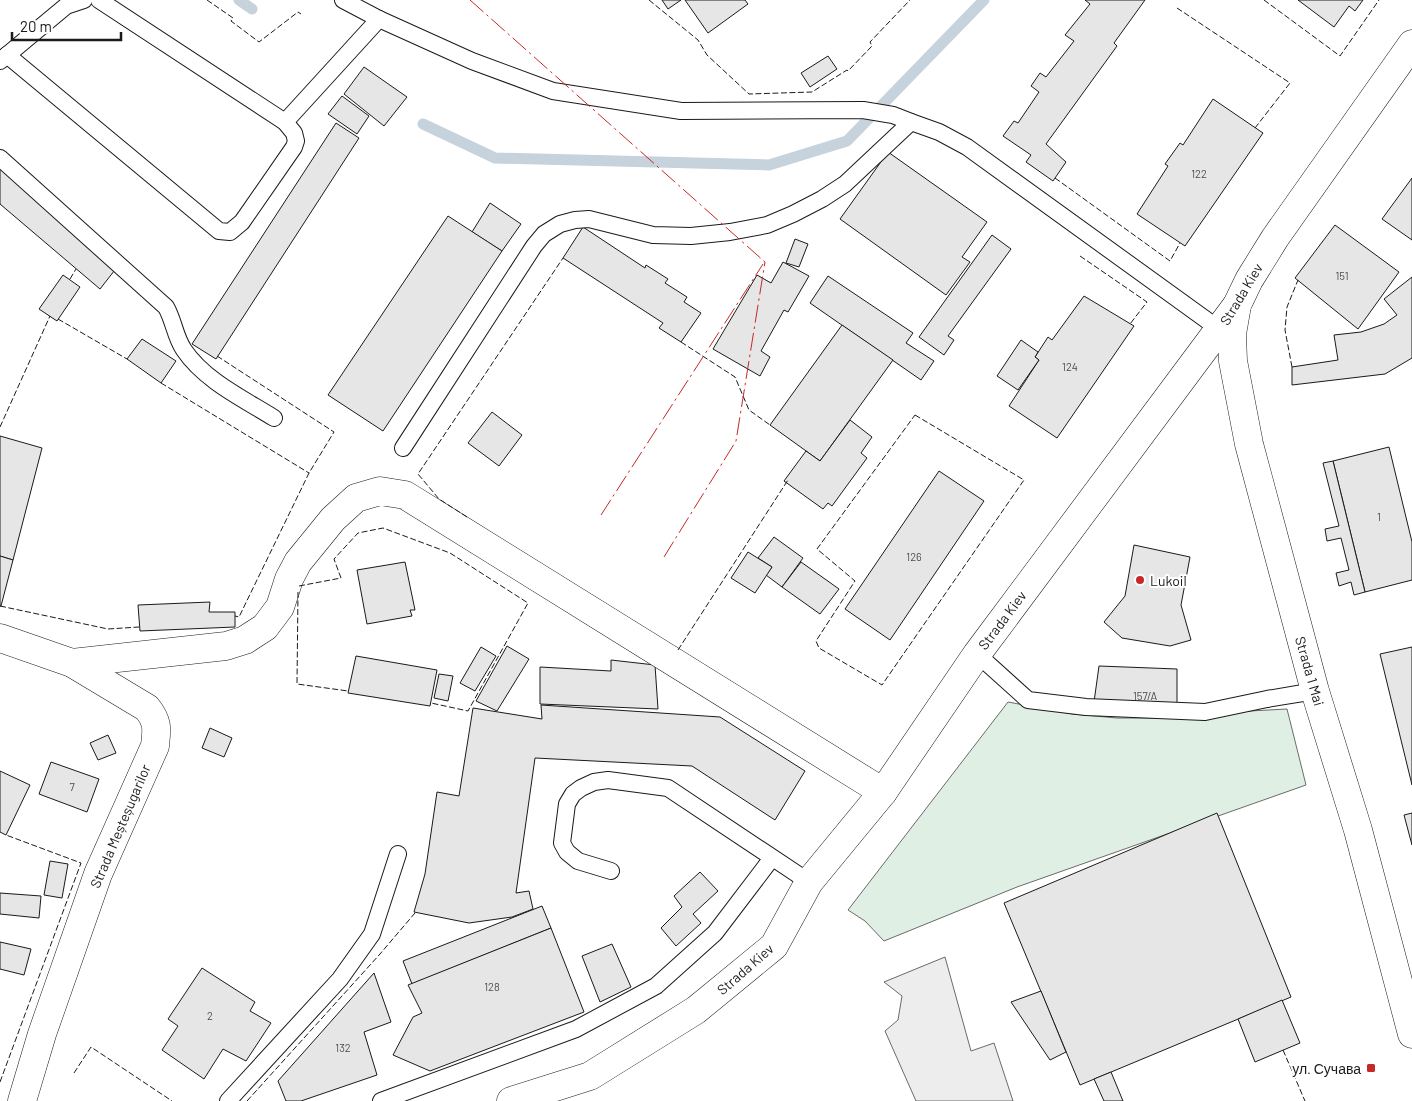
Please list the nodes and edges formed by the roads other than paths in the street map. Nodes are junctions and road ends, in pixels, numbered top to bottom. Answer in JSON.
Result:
{"nodes":[{"id":1,"x":84,"y":0,"type":"edge"},
{"id":2,"x":99,"y":0,"type":"edge"},
{"id":3,"x":343,"y":0,"type":"edge"},
{"id":4,"x":379,"y":19,"type":"junction"},
{"id":5,"x":1412,"y":44,"type":"edge"},
{"id":6,"x":3,"y":58,"type":"edge"},
{"id":7,"x":285,"y":122,"type":"junction"},
{"id":8,"x":911,"y":122,"type":"junction"},
{"id":9,"x":0,"y":158,"type":"edge"},
{"id":10,"x":1237,"y":305,"type":"junction"},
{"id":11,"x":1219,"y":329,"type":"junction"},
{"id":12,"x":274,"y":418,"type":"dead end"},
{"id":13,"x":403,"y":448,"type":"dead end"},
{"id":14,"x":0,"y":638,"type":"edge"},
{"id":15,"x":977,"y":654,"type":"junction"},
{"id":16,"x":72,"y":663,"type":"junction"},
{"id":17,"x":1315,"y":691,"type":"junction"},
{"id":18,"x":883,"y":792,"type":"junction"},
{"id":19,"x":398,"y":854,"type":"dead end"},
{"id":20,"x":772,"y":858,"type":"junction"},
{"id":21,"x":611,"y":871,"type":"dead end"},
{"id":22,"x":809,"y":882,"type":"junction"},
{"id":23,"x":1405,"y":974,"type":"edge"},
{"id":24,"x":1412,"y":1034,"type":"edge"},
{"id":25,"x":22,"y":1101,"type":"edge"},
{"id":26,"x":228,"y":1101,"type":"edge"},
{"id":27,"x":381,"y":1101,"type":"edge"},
{"id":28,"x":510,"y":1101,"type":"edge"}],
"edges":[{"from":1,"to":6,"type":"lane"},
{"from":2,"to":7,"type":"lane"},
{"from":3,"to":4,"type":"lane"},
{"from":4,"to":7,"type":"lane"},
{"from":4,"to":8,"type":"lane"},
{"from":5,"to":10,"type":"street","name":"Strada Kiev"},
{"from":6,"to":7,"type":"lane"},
{"from":8,"to":11,"type":"lane"},
{"from":8,"to":13,"type":"lane"},
{"from":9,"to":12,"type":"lane"},
{"from":10,"to":11,"type":"street","name":"Strada Kiev"},
{"from":10,"to":17,"type":"street","name":"Strada 1 Mai"},
{"from":11,"to":15,"type":"street","name":"Strada Kiev"},
{"from":14,"to":16,"type":"street","name":"Strada Meșteșugarilor"},
{"from":15,"to":17,"type":"lane"},
{"from":15,"to":18,"type":"street","name":"Strada Kiev"},
{"from":16,"to":18,"type":"street"},
{"from":16,"to":25,"type":"street","name":"Strada Meșteșugarilor"},
{"from":17,"to":23,"type":"street","name":"Strada 1 Mai"},
{"from":18,"to":22,"type":"street","name":"Strada Kiev"},
{"from":19,"to":26,"type":"lane"},
{"from":20,"to":21,"type":"lane"},
{"from":20,"to":22,"type":"lane"},
{"from":20,"to":27,"type":"lane"},
{"from":22,"to":28,"type":"street","name":"Strada Kiev"},
{"from":23,"to":24,"type":"street","name":"Strada 1 Mai"}]}
